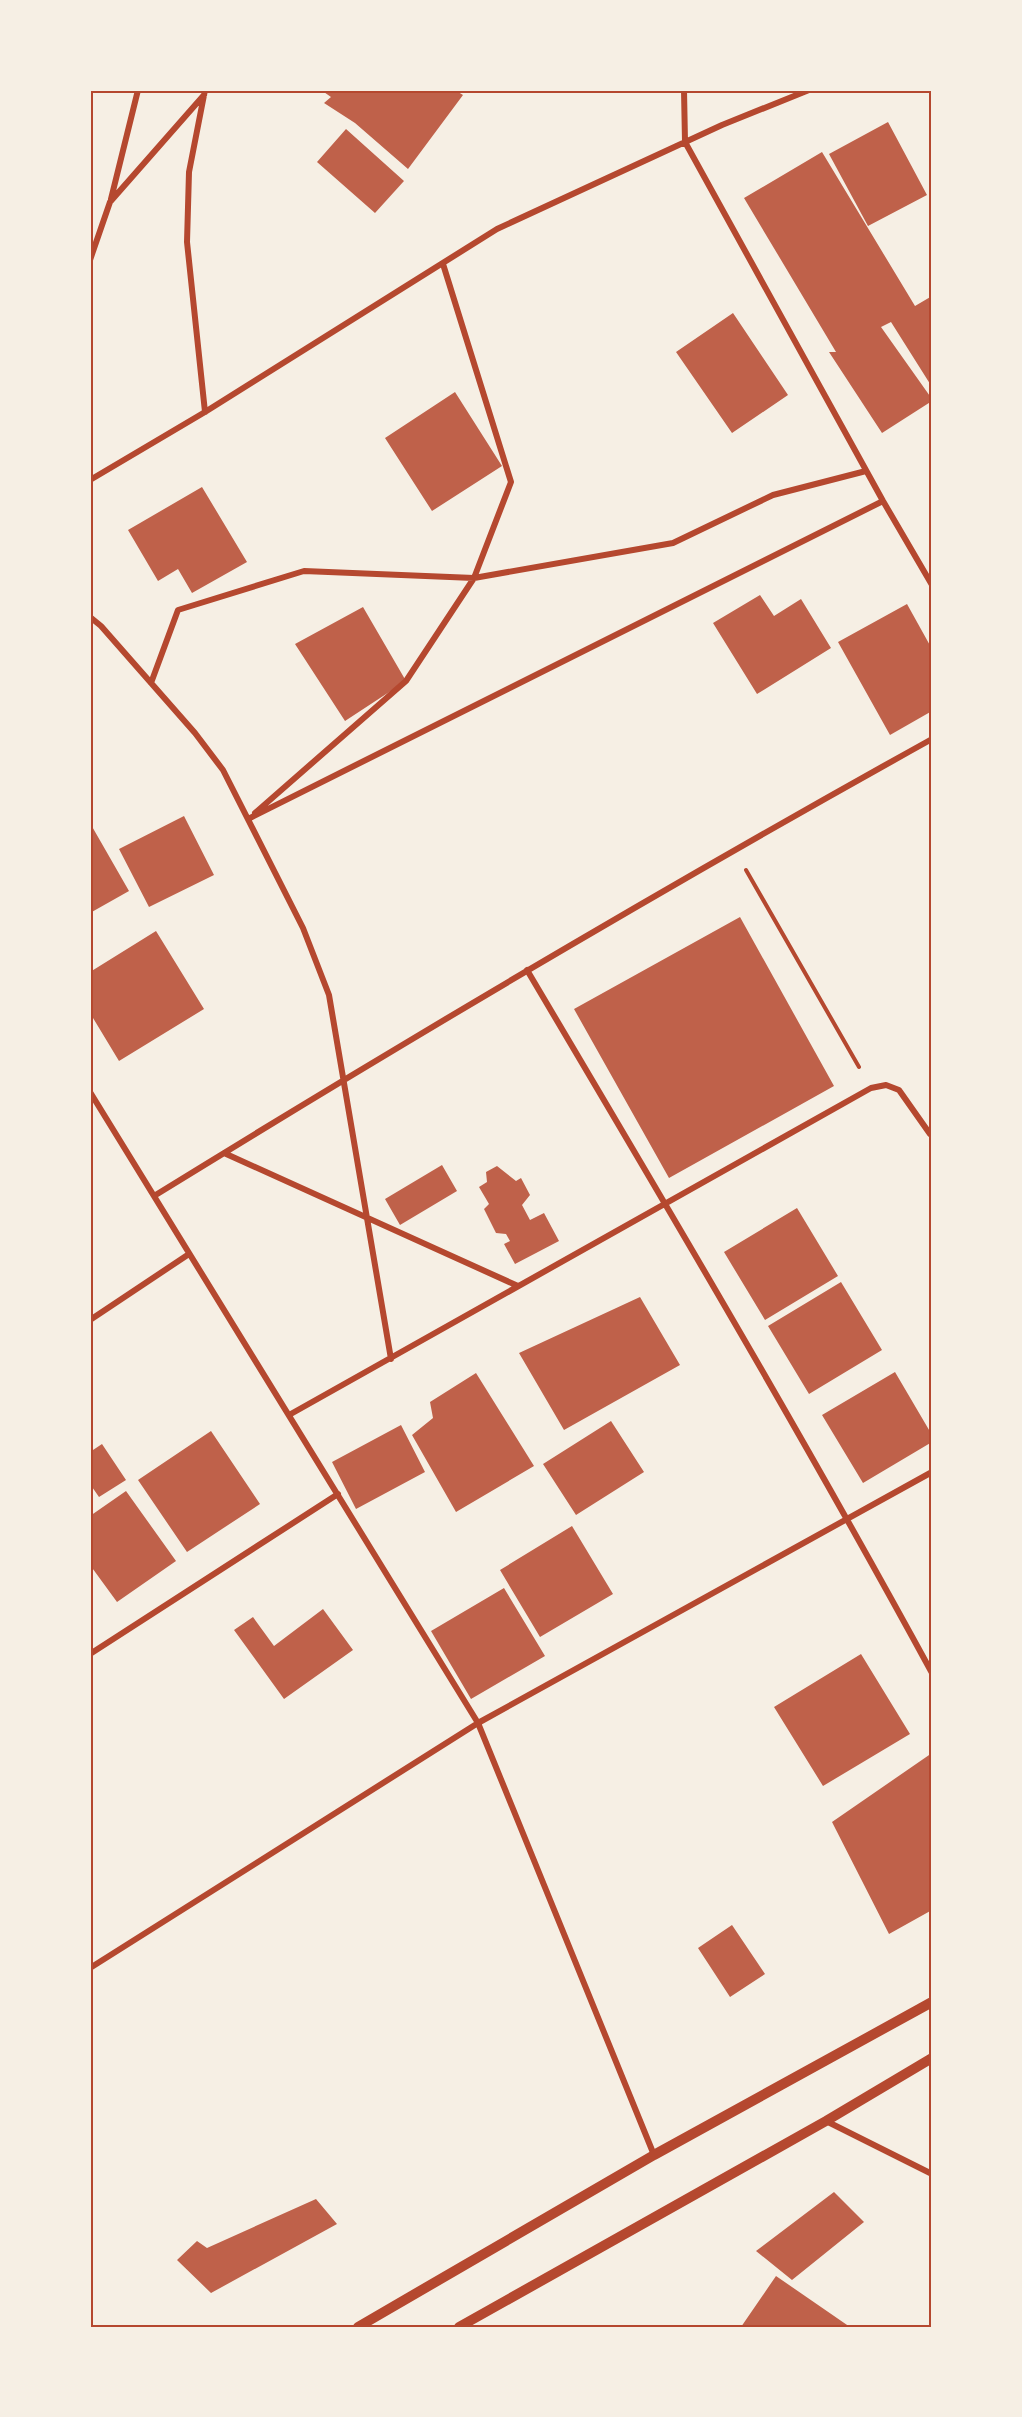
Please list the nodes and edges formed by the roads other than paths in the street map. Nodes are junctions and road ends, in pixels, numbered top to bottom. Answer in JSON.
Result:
{"nodes":[{"id":1,"x":138,"y":90,"type":"edge"},
{"id":2,"x":684,"y":90,"type":"edge"},
{"id":3,"x":809,"y":90,"type":"edge"},
{"id":4,"x":205,"y":92,"type":"edge"},
{"id":5,"x":685,"y":142,"type":"junction"},
{"id":6,"x":110,"y":202,"type":"junction"},
{"id":7,"x":90,"y":260,"type":"edge"},
{"id":8,"x":442,"y":264,"type":"junction"},
{"id":9,"x":205,"y":412,"type":"junction"},
{"id":10,"x":866,"y":471,"type":"junction"},
{"id":11,"x":90,"y":480,"type":"edge"},
{"id":12,"x":883,"y":501,"type":"junction"},
{"id":13,"x":474,"y":578,"type":"junction"},
{"id":14,"x":932,"y":585,"type":"edge"},
{"id":15,"x":90,"y":617,"type":"edge"},
{"id":16,"x":151,"y":683,"type":"junction"},
{"id":17,"x":932,"y":739,"type":"edge"},
{"id":18,"x":248,"y":819,"type":"junction"},
{"id":19,"x":527,"y":970,"type":"junction"},
{"id":20,"x":344,"y":1078,"type":"junction"},
{"id":21,"x":90,"y":1092,"type":"edge"},
{"id":22,"x":931,"y":1134,"type":"edge"},
{"id":23,"x":225,"y":1153,"type":"junction"},
{"id":24,"x":154,"y":1196,"type":"junction"},
{"id":25,"x":665,"y":1203,"type":"junction"},
{"id":26,"x":189,"y":1254,"type":"junction"},
{"id":27,"x":518,"y":1286,"type":"junction"},
{"id":28,"x":90,"y":1320,"type":"edge"},
{"id":29,"x":390,"y":1359,"type":"junction"},
{"id":30,"x":289,"y":1415,"type":"junction"},
{"id":31,"x":932,"y":1472,"type":"edge"},
{"id":32,"x":338,"y":1494,"type":"junction"},
{"id":33,"x":848,"y":1518,"type":"junction"},
{"id":34,"x":90,"y":1654,"type":"edge"},
{"id":35,"x":932,"y":1673,"type":"edge"},
{"id":36,"x":478,"y":1723,"type":"junction"},
{"id":37,"x":90,"y":1968,"type":"edge"},
{"id":38,"x":932,"y":2002,"type":"edge"},
{"id":39,"x":932,"y":2058,"type":"edge"},
{"id":40,"x":826,"y":2121,"type":"junction"},
{"id":41,"x":654,"y":2155,"type":"junction"},
{"id":42,"x":932,"y":2174,"type":"edge"},
{"id":43,"x":358,"y":2327,"type":"edge"},
{"id":44,"x":459,"y":2327,"type":"edge"}],
"edges":[{"from":1,"to":6,"type":"street"},
{"from":2,"to":5,"type":"street"},
{"from":3,"to":5,"type":"street"},
{"from":4,"to":6,"type":"street"},
{"from":4,"to":9,"type":"street"},
{"from":5,"to":8,"type":"street"},
{"from":5,"to":10,"type":"street"},
{"from":6,"to":7,"type":"street"},
{"from":8,"to":9,"type":"street"},
{"from":8,"to":13,"type":"street"},
{"from":9,"to":11,"type":"street"},
{"from":10,"to":12,"type":"street"},
{"from":10,"to":13,"type":"street"},
{"from":12,"to":14,"type":"street"},
{"from":12,"to":18,"type":"street"},
{"from":13,"to":16,"type":"street"},
{"from":13,"to":18,"type":"street"},
{"from":15,"to":16,"type":"street"},
{"from":16,"to":18,"type":"street"},
{"from":17,"to":19,"type":"street"},
{"from":18,"to":20,"type":"street"},
{"from":19,"to":20,"type":"street"},
{"from":19,"to":25,"type":"street"},
{"from":20,"to":23,"type":"street"},
{"from":20,"to":29,"type":"street"},
{"from":21,"to":24,"type":"street"},
{"from":22,"to":25,"type":"street"},
{"from":23,"to":24,"type":"street"},
{"from":23,"to":27,"type":"street"},
{"from":24,"to":26,"type":"street"},
{"from":25,"to":27,"type":"street"},
{"from":25,"to":33,"type":"street"},
{"from":26,"to":28,"type":"street"},
{"from":26,"to":30,"type":"street"},
{"from":27,"to":29,"type":"street"},
{"from":29,"to":30,"type":"street"},
{"from":30,"to":32,"type":"street"},
{"from":31,"to":33,"type":"street"},
{"from":32,"to":34,"type":"street"},
{"from":32,"to":36,"type":"street"},
{"from":33,"to":35,"type":"street"},
{"from":33,"to":36,"type":"street"},
{"from":36,"to":37,"type":"street"},
{"from":36,"to":41,"type":"street"},
{"from":38,"to":41,"type":"street"},
{"from":39,"to":40,"type":"street"},
{"from":40,"to":42,"type":"street"},
{"from":40,"to":44,"type":"street"},
{"from":41,"to":43,"type":"street"}]}
